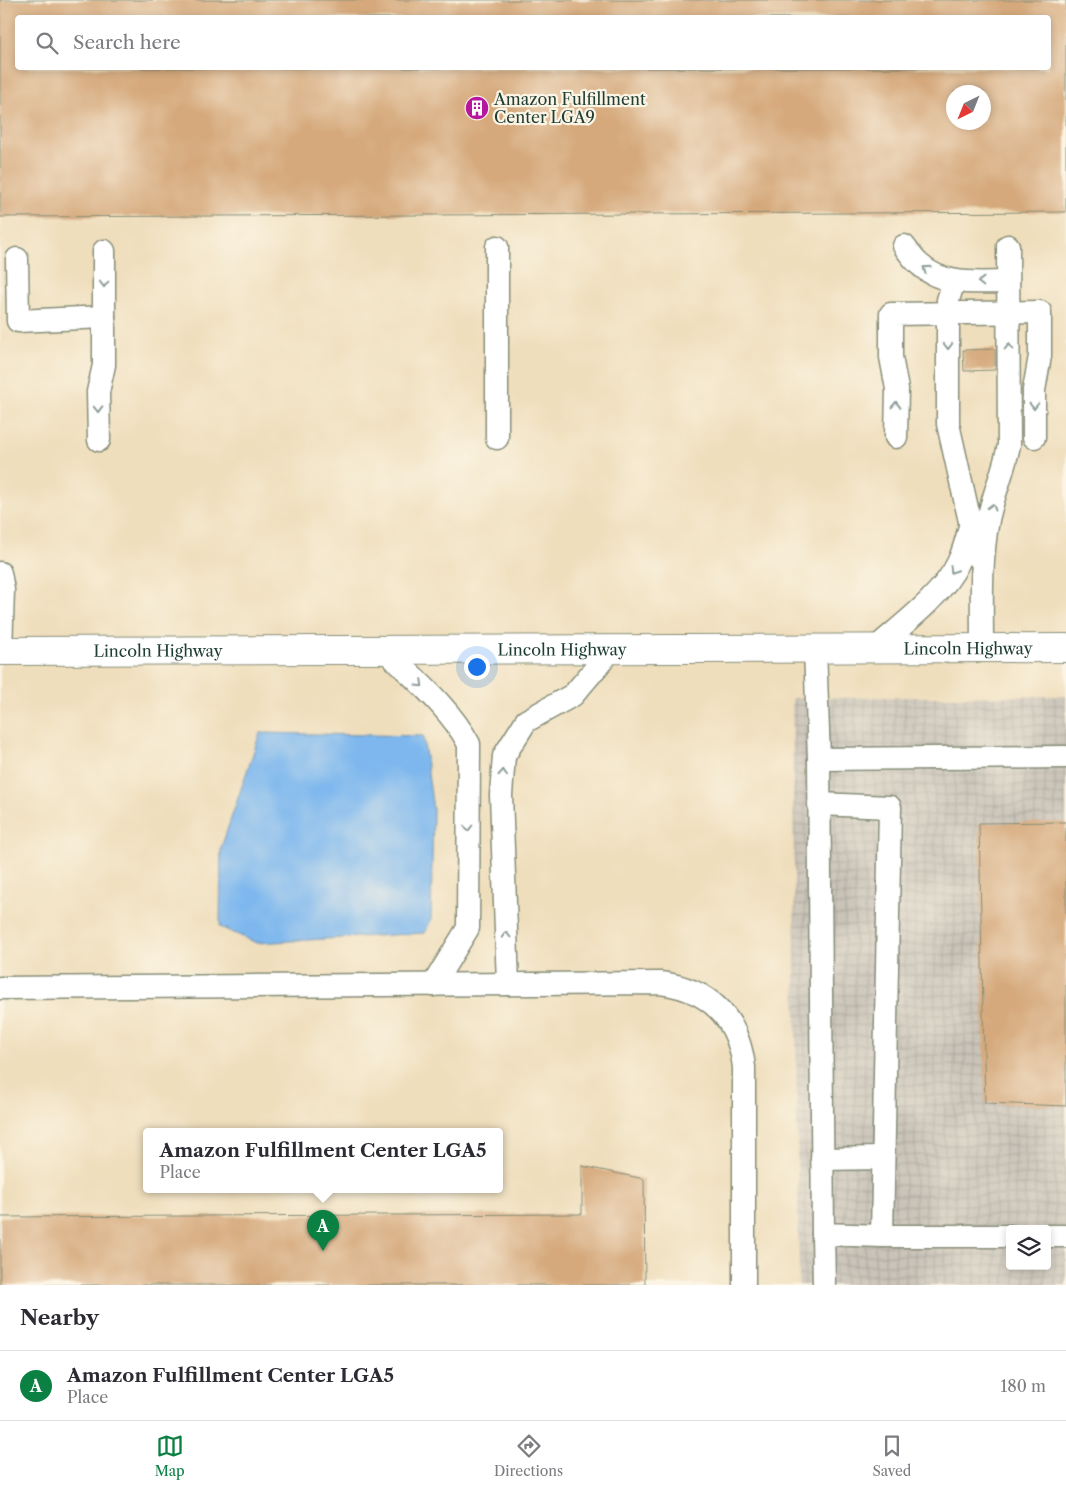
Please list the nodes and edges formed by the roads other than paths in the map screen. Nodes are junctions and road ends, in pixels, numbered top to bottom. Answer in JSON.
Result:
{"nodes":[{"id":1,"x":904,"y":246,"type":"dead end"},
{"id":2,"x":1008,"y":246,"type":"dead end"},
{"id":3,"x":497,"y":247,"type":"dead end"},
{"id":4,"x":104,"y":251,"type":"dead end"},
{"id":5,"x":17,"y":259,"type":"dead end"},
{"id":6,"x":954,"y":282,"type":"junction"},
{"id":7,"x":1008,"y":282,"type":"junction"},
{"id":8,"x":947,"y":313,"type":"junction"},
{"id":9,"x":1008,"y":313,"type":"junction"},
{"id":10,"x":104,"y":318,"type":"junction"},
{"id":11,"x":896,"y":437,"type":"dead end"},
{"id":12,"x":1034,"y":437,"type":"dead end"},
{"id":13,"x":498,"y":438,"type":"dead end"},
{"id":14,"x":99,"y":440,"type":"dead end"},
{"id":15,"x":970,"y":525,"type":"junction"},
{"id":16,"x":982,"y":572,"type":"junction"},
{"id":17,"x":0,"y":573,"type":"edge"},
{"id":18,"x":815,"y":648,"type":"junction"},
{"id":19,"x":876,"y":648,"type":"junction"},
{"id":20,"x":982,"y":648,"type":"junction"},
{"id":21,"x":1066,"y":648,"type":"edge"},
{"id":22,"x":612,"y":649,"type":"junction"},
{"id":23,"x":385,"y":650,"type":"junction"},
{"id":24,"x":0,"y":651,"type":"edge"},
{"id":25,"x":1066,"y":757,"type":"edge"},
{"id":26,"x":819,"y":759,"type":"junction"},
{"id":27,"x":819,"y":804,"type":"junction"},
{"id":28,"x":508,"y":984,"type":"junction"},
{"id":29,"x":433,"y":985,"type":"junction"},
{"id":30,"x":0,"y":988,"type":"edge"},
{"id":31,"x":883,"y":1158,"type":"junction"},
{"id":32,"x":822,"y":1159,"type":"junction"},
{"id":33,"x":822,"y":1234,"type":"junction"},
{"id":34,"x":882,"y":1236,"type":"junction"},
{"id":35,"x":1006,"y":1236,"type":"edge"},
{"id":36,"x":1051,"y":1236,"type":"edge"},
{"id":37,"x":1066,"y":1236,"type":"edge"},
{"id":38,"x":744,"y":1285,"type":"edge"},
{"id":39,"x":824,"y":1285,"type":"edge"}],
"edges":[{"from":6,"to":1,"type":"lane","one_way":true},
{"from":2,"to":7,"type":"lane"},
{"from":3,"to":13,"type":"lane"},
{"from":4,"to":10,"type":"lane","one_way":true},
{"from":5,"to":10,"type":"lane"},
{"from":7,"to":6,"type":"lane","one_way":true},
{"from":6,"to":8,"type":"lane"},
{"from":7,"to":9,"type":"lane"},
{"from":8,"to":9,"type":"lane"},
{"from":11,"to":8,"type":"lane","one_way":true},
{"from":8,"to":15,"type":"lane","one_way":true},
{"from":9,"to":12,"type":"lane","one_way":true},
{"from":16,"to":9,"type":"lane","one_way":true},
{"from":10,"to":14,"type":"lane","one_way":true},
{"from":15,"to":16,"type":"lane"},
{"from":15,"to":19,"type":"lane","one_way":true},
{"from":16,"to":20,"type":"lane"},
{"from":17,"to":24,"type":"lane"},
{"from":18,"to":19,"type":"main road","name":"Lincoln Highway"},
{"from":18,"to":22,"type":"main road","name":"Lincoln Highway"},
{"from":18,"to":26,"type":"lane"},
{"from":19,"to":20,"type":"main road","name":"Lincoln Highway"},
{"from":20,"to":21,"type":"main road","name":"Lincoln Highway"},
{"from":22,"to":23,"type":"main road","name":"Lincoln Highway"},
{"from":28,"to":22,"type":"lane","one_way":true},
{"from":23,"to":24,"type":"main road","name":"Lincoln Highway"},
{"from":23,"to":29,"type":"lane","one_way":true},
{"from":25,"to":26,"type":"lane"},
{"from":26,"to":27,"type":"lane"},
{"from":27,"to":31,"type":"lane"},
{"from":27,"to":32,"type":"lane"},
{"from":28,"to":29,"type":"lane"},
{"from":28,"to":38,"type":"lane"},
{"from":29,"to":30,"type":"lane"},
{"from":31,"to":32,"type":"lane"},
{"from":31,"to":34,"type":"lane"},
{"from":32,"to":33,"type":"lane"},
{"from":33,"to":34,"type":"lane"},
{"from":33,"to":39,"type":"lane"},
{"from":34,"to":35,"type":"lane"},
{"from":36,"to":37,"type":"lane"}]}
